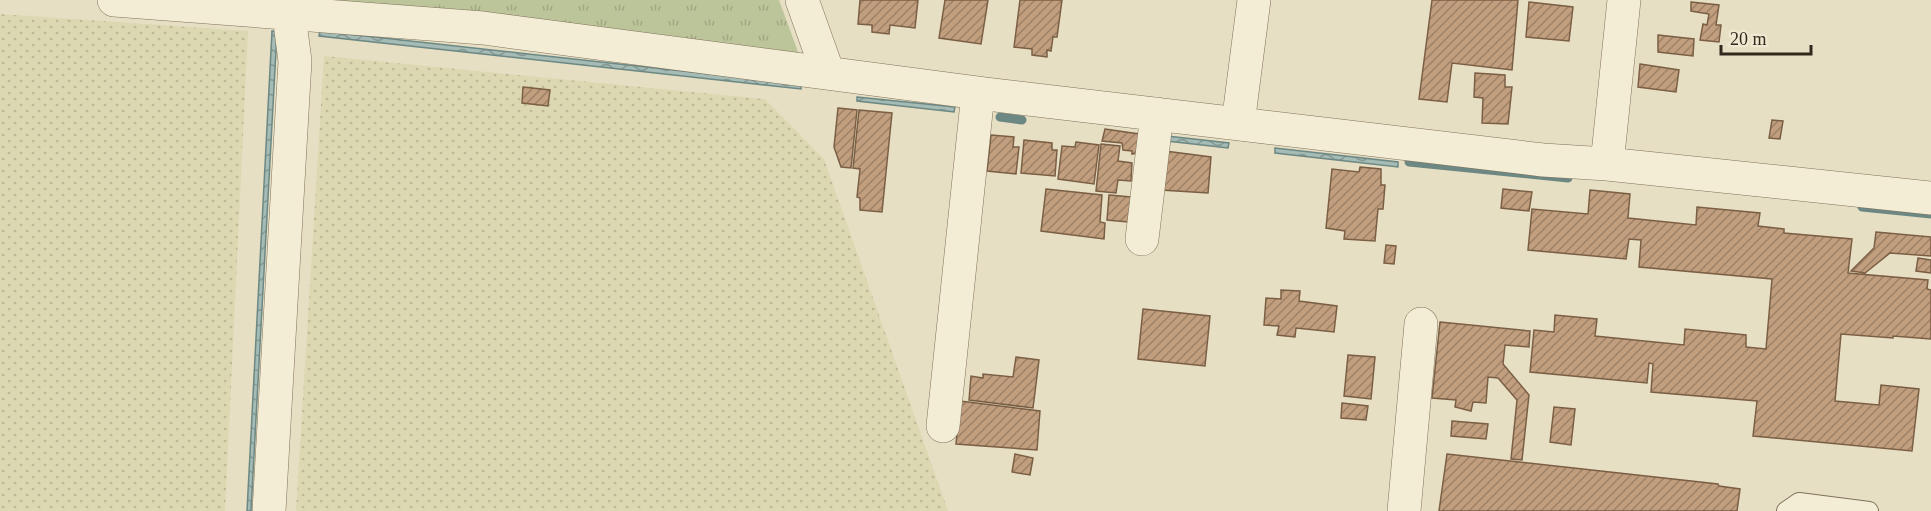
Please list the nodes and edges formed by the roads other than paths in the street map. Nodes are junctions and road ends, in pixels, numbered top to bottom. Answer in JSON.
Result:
{"nodes":[{"id":1,"x":114,"y":0,"type":"edge"},
{"id":2,"x":802,"y":0,"type":"edge"},
{"id":3,"x":1254,"y":0,"type":"edge"},
{"id":4,"x":1624,"y":0,"type":"edge"},
{"id":5,"x":288,"y":7,"type":"edge"},
{"id":6,"x":828,"y":73,"type":"junction"},
{"id":7,"x":978,"y":93,"type":"junction"},
{"id":8,"x":1156,"y":114,"type":"junction"},
{"id":9,"x":1238,"y":124,"type":"junction"},
{"id":10,"x":1606,"y":164,"type":"junction"},
{"id":11,"x":1931,"y":198,"type":"edge"},
{"id":12,"x":1142,"y":239,"type":"dead end"},
{"id":13,"x":1421,"y":324,"type":"dead end"},
{"id":14,"x":943,"y":426,"type":"dead end"},
{"id":15,"x":269,"y":511,"type":"edge"},
{"id":16,"x":1404,"y":511,"type":"edge"},
{"id":17,"x":1786,"y":511,"type":"edge"},
{"id":18,"x":1869,"y":511,"type":"edge"}],
"edges":[{"from":1,"to":5,"type":"street"},
{"from":2,"to":6,"type":"street"},
{"from":3,"to":9,"type":"street"},
{"from":4,"to":10,"type":"street"},
{"from":5,"to":6,"type":"street"},
{"from":5,"to":15,"type":"street"},
{"from":6,"to":7,"type":"street"},
{"from":7,"to":8,"type":"street"},
{"from":7,"to":14,"type":"street"},
{"from":8,"to":9,"type":"street"},
{"from":8,"to":12,"type":"street"},
{"from":9,"to":10,"type":"street"},
{"from":10,"to":11,"type":"street"},
{"from":13,"to":16,"type":"street"},
{"from":17,"to":18,"type":"lane"}]}
